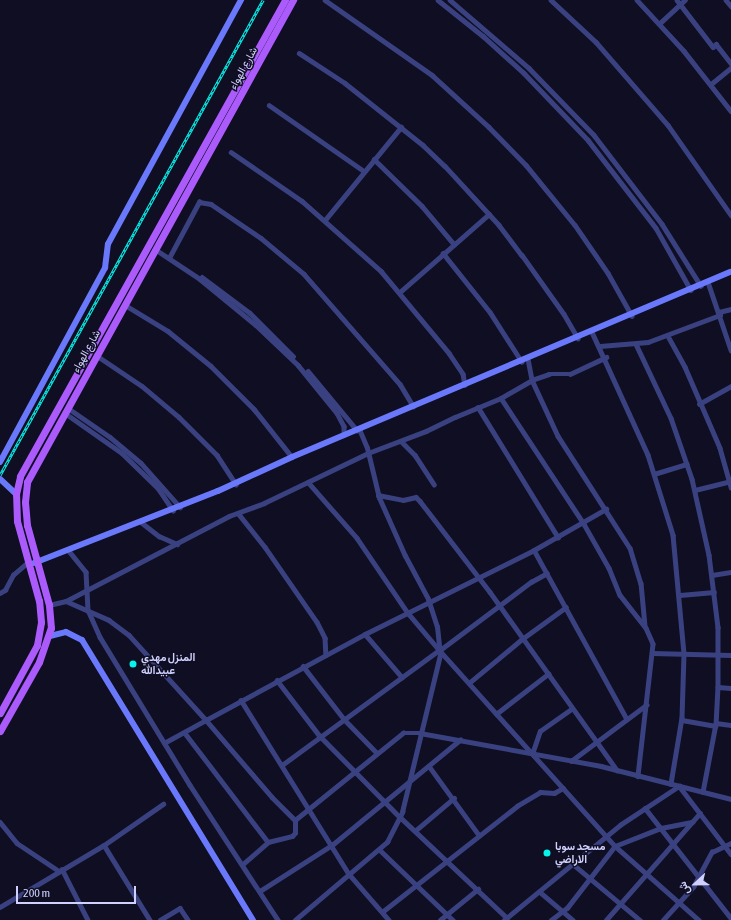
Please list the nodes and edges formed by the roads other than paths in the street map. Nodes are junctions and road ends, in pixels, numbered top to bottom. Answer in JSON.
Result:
{"nodes":[{"id":1,"x":241,"y":0,"type":"edge"},
{"id":2,"x":285,"y":0,"type":"edge"},
{"id":3,"x":293,"y":0,"type":"edge"},
{"id":4,"x":325,"y":0,"type":"edge"},
{"id":5,"x":438,"y":0,"type":"edge"},
{"id":6,"x":450,"y":0,"type":"edge"},
{"id":7,"x":551,"y":0,"type":"edge"},
{"id":8,"x":637,"y":0,"type":"edge"},
{"id":9,"x":726,"y":0,"type":"edge"},
{"id":10,"x":681,"y":1,"type":"edge"},
{"id":11,"x":731,"y":6,"type":"edge"},
{"id":12,"x":659,"y":24,"type":"junction"},
{"id":13,"x":299,"y":53,"type":"dead end"},
{"id":14,"x":731,"y":63,"type":"edge"},
{"id":15,"x":731,"y":68,"type":"edge"},
{"id":16,"x":711,"y":84,"type":"junction"},
{"id":17,"x":269,"y":104,"type":"dead end"},
{"id":18,"x":731,"y":111,"type":"edge"},
{"id":19,"x":401,"y":128,"type":"junction"},
{"id":20,"x":231,"y":152,"type":"dead end"},
{"id":21,"x":374,"y":159,"type":"junction"},
{"id":22,"x":364,"y":171,"type":"junction"},
{"id":23,"x":489,"y":214,"type":"junction"},
{"id":24,"x":731,"y":215,"type":"edge"},
{"id":25,"x":325,"y":220,"type":"junction"},
{"id":26,"x":454,"y":244,"type":"junction"},
{"id":27,"x":155,"y":249,"type":"junction"},
{"id":28,"x":443,"y":253,"type":"junction"},
{"id":29,"x":170,"y":258,"type":"junction"},
{"id":30,"x":731,"y":272,"type":"edge"},
{"id":31,"x":708,"y":282,"type":"junction"},
{"id":32,"x":701,"y":286,"type":"junction"},
{"id":33,"x":691,"y":290,"type":"junction"},
{"id":34,"x":400,"y":292,"type":"junction"},
{"id":35,"x":125,"y":305,"type":"junction"},
{"id":36,"x":731,"y":309,"type":"edge"},
{"id":37,"x":719,"y":313,"type":"junction"},
{"id":38,"x":632,"y":316,"type":"junction"},
{"id":39,"x":592,"y":332,"type":"junction"},
{"id":40,"x":668,"y":336,"type":"junction"},
{"id":41,"x":578,"y":338,"type":"junction"},
{"id":42,"x":636,"y":344,"type":"junction"},
{"id":43,"x":600,"y":346,"type":"junction"},
{"id":44,"x":731,"y":350,"type":"edge"},
{"id":45,"x":96,"y":356,"type":"junction"},
{"id":46,"x":606,"y":357,"type":"junction"},
{"id":47,"x":525,"y":361,"type":"junction"},
{"id":48,"x":532,"y":380,"type":"junction"},
{"id":49,"x":465,"y":385,"type":"junction"},
{"id":50,"x":731,"y":386,"type":"edge"},
{"id":51,"x":501,"y":398,"type":"junction"},
{"id":52,"x":699,"y":404,"type":"junction"},
{"id":53,"x":413,"y":406,"type":"junction"},
{"id":54,"x":478,"y":407,"type":"junction"},
{"id":55,"x":67,"y":411,"type":"junction"},
{"id":56,"x":358,"y":430,"type":"junction"},
{"id":57,"x":344,"y":435,"type":"junction"},
{"id":58,"x":401,"y":441,"type":"junction"},
{"id":59,"x":368,"y":453,"type":"junction"},
{"id":60,"x":292,"y":457,"type":"junction"},
{"id":61,"x":0,"y":462,"type":"edge"},
{"id":62,"x":687,"y":464,"type":"junction"},
{"id":63,"x":729,"y":473,"type":"edge"},
{"id":64,"x":654,"y":474,"type":"junction"},
{"id":65,"x":0,"y":479,"type":"edge"},
{"id":66,"x":730,"y":481,"type":"junction"},
{"id":67,"x":308,"y":482,"type":"junction"},
{"id":68,"x":236,"y":484,"type":"junction"},
{"id":69,"x":434,"y":484,"type":"dead end"},
{"id":70,"x":731,"y":487,"type":"edge"},
{"id":71,"x":695,"y":490,"type":"junction"},
{"id":72,"x":16,"y":494,"type":"junction"},
{"id":73,"x":378,"y":495,"type":"junction"},
{"id":74,"x":180,"y":507,"type":"junction"},
{"id":75,"x":173,"y":510,"type":"junction"},
{"id":76,"x":606,"y":510,"type":"junction"},
{"id":77,"x":238,"y":513,"type":"junction"},
{"id":78,"x":141,"y":522,"type":"junction"},
{"id":79,"x":584,"y":524,"type":"junction"},
{"id":80,"x":558,"y":537,"type":"junction"},
{"id":81,"x":177,"y":544,"type":"junction"},
{"id":82,"x":69,"y":550,"type":"junction"},
{"id":83,"x":534,"y":550,"type":"junction"},
{"id":84,"x":36,"y":560,"type":"junction"},
{"id":85,"x":28,"y":565,"type":"junction"},
{"id":86,"x":731,"y":572,"type":"edge"},
{"id":87,"x":547,"y":573,"type":"junction"},
{"id":88,"x":712,"y":575,"type":"junction"},
{"id":89,"x":479,"y":577,"type":"junction"},
{"id":90,"x":86,"y":590,"type":"junction"},
{"id":91,"x":714,"y":592,"type":"junction"},
{"id":92,"x":0,"y":593,"type":"edge"},
{"id":93,"x":680,"y":595,"type":"junction"},
{"id":94,"x":66,"y":601,"type":"junction"},
{"id":95,"x":429,"y":601,"type":"junction"},
{"id":96,"x":49,"y":605,"type":"junction"},
{"id":97,"x":500,"y":606,"type":"junction"},
{"id":98,"x":566,"y":607,"type":"junction"},
{"id":99,"x":88,"y":610,"type":"junction"},
{"id":100,"x":408,"y":613,"type":"junction"},
{"id":101,"x":646,"y":628,"type":"junction"},
{"id":102,"x":365,"y":634,"type":"junction"},
{"id":103,"x":50,"y":636,"type":"junction"},
{"id":104,"x":522,"y":639,"type":"junction"},
{"id":105,"x":440,"y":650,"type":"junction"},
{"id":106,"x":652,"y":653,"type":"junction"},
{"id":107,"x":684,"y":654,"type":"junction"},
{"id":108,"x":326,"y":655,"type":"junction"},
{"id":109,"x":718,"y":655,"type":"junction"},
{"id":110,"x":731,"y":655,"type":"edge"},
{"id":111,"x":303,"y":666,"type":"junction"},
{"id":112,"x":548,"y":674,"type":"junction"},
{"id":113,"x":402,"y":677,"type":"junction"},
{"id":114,"x":277,"y":680,"type":"junction"},
{"id":115,"x":469,"y":683,"type":"junction"},
{"id":116,"x":718,"y":687,"type":"junction"},
{"id":117,"x":731,"y":688,"type":"edge"},
{"id":118,"x":241,"y":700,"type":"junction"},
{"id":119,"x":646,"y":705,"type":"junction"},
{"id":120,"x":572,"y":709,"type":"junction"},
{"id":121,"x":0,"y":712,"type":"edge"},
{"id":122,"x":496,"y":714,"type":"junction"},
{"id":123,"x":344,"y":719,"type":"junction"},
{"id":124,"x":627,"y":719,"type":"junction"},
{"id":125,"x":206,"y":720,"type":"junction"},
{"id":126,"x":682,"y":720,"type":"junction"},
{"id":127,"x":715,"y":725,"type":"junction"},
{"id":128,"x":731,"y":725,"type":"edge"},
{"id":129,"x":0,"y":731,"type":"edge"},
{"id":130,"x":185,"y":733,"type":"junction"},
{"id":131,"x":420,"y":733,"type":"junction"},
{"id":132,"x":319,"y":735,"type":"junction"},
{"id":133,"x":460,"y":740,"type":"junction"},
{"id":134,"x":595,"y":743,"type":"junction"},
{"id":135,"x":164,"y":744,"type":"junction"},
{"id":136,"x":377,"y":753,"type":"junction"},
{"id":137,"x":532,"y":754,"type":"junction"},
{"id":138,"x":571,"y":761,"type":"junction"},
{"id":139,"x":282,"y":765,"type":"junction"},
{"id":140,"x":429,"y":766,"type":"junction"},
{"id":141,"x":617,"y":770,"type":"junction"},
{"id":142,"x":356,"y":771,"type":"junction"},
{"id":143,"x":638,"y":776,"type":"junction"},
{"id":144,"x":409,"y":782,"type":"junction"},
{"id":145,"x":671,"y":784,"type":"junction"},
{"id":146,"x":679,"y":786,"type":"junction"},
{"id":147,"x":564,"y":788,"type":"junction"},
{"id":148,"x":703,"y":792,"type":"junction"},
{"id":149,"x":454,"y":798,"type":"junction"},
{"id":150,"x":731,"y":799,"type":"edge"},
{"id":151,"x":385,"y":802,"type":"junction"},
{"id":152,"x":163,"y":804,"type":"dead end"},
{"id":153,"x":645,"y":808,"type":"junction"},
{"id":154,"x":310,"y":809,"type":"junction"},
{"id":155,"x":700,"y":813,"type":"junction"},
{"id":156,"x":400,"y":817,"type":"junction"},
{"id":157,"x":294,"y":820,"type":"junction"},
{"id":158,"x":0,"y":822,"type":"edge"},
{"id":159,"x":692,"y":822,"type":"junction"},
{"id":160,"x":661,"y":828,"type":"junction"},
{"id":161,"x":415,"y":831,"type":"junction"},
{"id":162,"x":479,"y":835,"type":"junction"},
{"id":163,"x":608,"y":836,"type":"junction"},
{"id":164,"x":268,"y":842,"type":"junction"},
{"id":165,"x":673,"y":843,"type":"junction"},
{"id":166,"x":731,"y":843,"type":"edge"},
{"id":167,"x":104,"y":845,"type":"junction"},
{"id":168,"x":332,"y":845,"type":"junction"},
{"id":169,"x":615,"y":846,"type":"junction"},
{"id":170,"x":724,"y":846,"type":"junction"},
{"id":171,"x":380,"y":850,"type":"junction"},
{"id":172,"x":731,"y":854,"type":"edge"},
{"id":173,"x":448,"y":860,"type":"junction"},
{"id":174,"x":243,"y":864,"type":"junction"},
{"id":175,"x":574,"y":865,"type":"junction"},
{"id":176,"x":60,"y":870,"type":"junction"},
{"id":177,"x":350,"y":874,"type":"junction"},
{"id":178,"x":646,"y":874,"type":"junction"},
{"id":179,"x":698,"y":876,"type":"junction"},
{"id":180,"x":590,"y":880,"type":"junction"},
{"id":181,"x":414,"y":885,"type":"junction"},
{"id":182,"x":478,"y":889,"type":"junction"},
{"id":183,"x":260,"y":891,"type":"junction"},
{"id":184,"x":540,"y":892,"type":"junction"},
{"id":185,"x":621,"y":903,"type":"junction"},
{"id":186,"x":678,"y":903,"type":"junction"},
{"id":187,"x":0,"y":907,"type":"edge"},
{"id":188,"x":382,"y":912,"type":"junction"},
{"id":189,"x":562,"y":912,"type":"junction"},
{"id":190,"x":447,"y":913,"type":"junction"},
{"id":191,"x":731,"y":918,"type":"edge"},
{"id":192,"x":507,"y":919,"type":"edge"},
{"id":193,"x":88,"y":920,"type":"edge"},
{"id":194,"x":150,"y":920,"type":"edge"},
{"id":195,"x":160,"y":920,"type":"edge"},
{"id":196,"x":188,"y":920,"type":"edge"},
{"id":197,"x":253,"y":920,"type":"edge"},
{"id":198,"x":278,"y":920,"type":"edge"},
{"id":199,"x":295,"y":920,"type":"edge"},
{"id":200,"x":389,"y":920,"type":"edge"},
{"id":201,"x":440,"y":920,"type":"edge"},
{"id":202,"x":454,"y":920,"type":"edge"},
{"id":203,"x":551,"y":920,"type":"edge"},
{"id":204,"x":573,"y":920,"type":"edge"},
{"id":205,"x":606,"y":920,"type":"edge"},
{"id":206,"x":640,"y":920,"type":"edge"},
{"id":207,"x":663,"y":920,"type":"edge"},
{"id":208,"x":699,"y":920,"type":"edge"}],
"edges":[{"from":1,"to":61,"type":"street"},
{"from":2,"to":72,"type":"main road","name":"شارع الهواء"},
{"from":3,"to":27,"type":"main road","name":"شارع الهواء"},
{"from":4,"to":38,"type":"street"},
{"from":5,"to":33,"type":"street"},
{"from":6,"to":32,"type":"street"},
{"from":7,"to":24,"type":"street"},
{"from":8,"to":12,"type":"street"},
{"from":9,"to":11,"type":"street"},
{"from":10,"to":12,"type":"street"},
{"from":10,"to":14,"type":"street"},
{"from":12,"to":16,"type":"street"},
{"from":13,"to":19,"type":"street"},
{"from":15,"to":16,"type":"street"},
{"from":16,"to":18,"type":"street"},
{"from":17,"to":22,"type":"street"},
{"from":19,"to":21,"type":"street"},
{"from":19,"to":23,"type":"street"},
{"from":20,"to":25,"type":"street"},
{"from":21,"to":22,"type":"street"},
{"from":21,"to":26,"type":"street"},
{"from":22,"to":25,"type":"street"},
{"from":23,"to":26,"type":"street"},
{"from":23,"to":41,"type":"street"},
{"from":25,"to":34,"type":"street"},
{"from":26,"to":28,"type":"street"},
{"from":27,"to":29,"type":"street"},
{"from":27,"to":35,"type":"main road","name":"شارع الهواء"},
{"from":28,"to":34,"type":"street"},
{"from":28,"to":47,"type":"street"},
{"from":29,"to":53,"type":"street"},
{"from":29,"to":56,"type":"street"},
{"from":29,"to":57,"type":"street"},
{"from":30,"to":31,"type":"street"},
{"from":31,"to":32,"type":"street"},
{"from":31,"to":37,"type":"street"},
{"from":32,"to":33,"type":"street"},
{"from":33,"to":38,"type":"street"},
{"from":34,"to":49,"type":"street"},
{"from":35,"to":45,"type":"main road","name":"شارع الهواء"},
{"from":35,"to":60,"type":"street"},
{"from":36,"to":37,"type":"street"},
{"from":37,"to":40,"type":"street"},
{"from":37,"to":44,"type":"street"},
{"from":38,"to":39,"type":"street"},
{"from":39,"to":41,"type":"street"},
{"from":39,"to":43,"type":"street"},
{"from":40,"to":42,"type":"street"},
{"from":40,"to":52,"type":"street"},
{"from":41,"to":47,"type":"street"},
{"from":42,"to":43,"type":"street"},
{"from":42,"to":62,"type":"street"},
{"from":43,"to":46,"type":"street"},
{"from":45,"to":55,"type":"main road","name":"شارع الهواء"},
{"from":45,"to":68,"type":"street"},
{"from":46,"to":48,"type":"street"},
{"from":46,"to":64,"type":"street"},
{"from":47,"to":48,"type":"street"},
{"from":47,"to":49,"type":"street"},
{"from":48,"to":51,"type":"street"},
{"from":48,"to":76,"type":"street"},
{"from":49,"to":53,"type":"street"},
{"from":50,"to":52,"type":"street"},
{"from":51,"to":54,"type":"street"},
{"from":51,"to":79,"type":"street"},
{"from":52,"to":63,"type":"street"},
{"from":53,"to":56,"type":"street"},
{"from":54,"to":58,"type":"street"},
{"from":54,"to":80,"type":"street"},
{"from":55,"to":74,"type":"street"},
{"from":55,"to":75,"type":"street"},
{"from":55,"to":84,"type":"main road","name":"شارع الهواء"},
{"from":56,"to":57,"type":"street"},
{"from":56,"to":59,"type":"street"},
{"from":57,"to":60,"type":"street"},
{"from":58,"to":59,"type":"street"},
{"from":58,"to":69,"type":"street"},
{"from":59,"to":67,"type":"street"},
{"from":59,"to":73,"type":"street"},
{"from":60,"to":68,"type":"street"},
{"from":62,"to":64,"type":"street"},
{"from":62,"to":71,"type":"street"},
{"from":63,"to":66,"type":"street"},
{"from":64,"to":93,"type":"street"},
{"from":65,"to":72,"type":"street"},
{"from":66,"to":70,"type":"street"},
{"from":66,"to":71,"type":"street"},
{"from":67,"to":77,"type":"street"},
{"from":67,"to":100,"type":"street"},
{"from":68,"to":74,"type":"street"},
{"from":71,"to":88,"type":"street"},
{"from":72,"to":85,"type":"main road","name":"شارع الهواء"},
{"from":73,"to":89,"type":"street"},
{"from":73,"to":95,"type":"street"},
{"from":74,"to":75,"type":"street"},
{"from":75,"to":78,"type":"street"},
{"from":76,"to":79,"type":"street"},
{"from":76,"to":101,"type":"street"},
{"from":77,"to":81,"type":"street"},
{"from":77,"to":108,"type":"street"},
{"from":78,"to":81,"type":"street"},
{"from":78,"to":82,"type":"street"},
{"from":79,"to":80,"type":"street"},
{"from":79,"to":101,"type":"street"},
{"from":80,"to":83,"type":"street"},
{"from":81,"to":90,"type":"street"},
{"from":82,"to":84,"type":"street"},
{"from":82,"to":90,"type":"street"},
{"from":83,"to":87,"type":"street"},
{"from":83,"to":89,"type":"street"},
{"from":84,"to":85,"type":"street"},
{"from":84,"to":96,"type":"main road","name":"شارع الهواء"},
{"from":85,"to":92,"type":"street"},
{"from":85,"to":121,"type":"main road","name":"شارع الهواء"},
{"from":86,"to":88,"type":"street"},
{"from":87,"to":97,"type":"street"},
{"from":87,"to":98,"type":"street"},
{"from":88,"to":91,"type":"street"},
{"from":89,"to":95,"type":"street"},
{"from":89,"to":97,"type":"street"},
{"from":90,"to":94,"type":"street"},
{"from":90,"to":99,"type":"street"},
{"from":91,"to":93,"type":"street"},
{"from":91,"to":109,"type":"street"},
{"from":93,"to":107,"type":"street"},
{"from":94,"to":96,"type":"street"},
{"from":94,"to":99,"type":"street"},
{"from":95,"to":100,"type":"street"},
{"from":95,"to":105,"type":"street"},
{"from":96,"to":103,"type":"main road","name":"شارع الهواء"},
{"from":97,"to":104,"type":"street"},
{"from":97,"to":105,"type":"street"},
{"from":98,"to":104,"type":"street"},
{"from":98,"to":124,"type":"street"},
{"from":99,"to":125,"type":"street"},
{"from":99,"to":135,"type":"street"},
{"from":100,"to":102,"type":"street"},
{"from":100,"to":105,"type":"street"},
{"from":101,"to":106,"type":"street"},
{"from":102,"to":108,"type":"street"},
{"from":102,"to":113,"type":"street"},
{"from":103,"to":129,"type":"main road","name":"شارع الهواء"},
{"from":103,"to":197,"type":"street"},
{"from":104,"to":112,"type":"street"},
{"from":104,"to":115,"type":"street"},
{"from":105,"to":113,"type":"street"},
{"from":105,"to":115,"type":"street"},
{"from":105,"to":131,"type":"street"},
{"from":106,"to":107,"type":"street"},
{"from":106,"to":119,"type":"street"},
{"from":107,"to":109,"type":"street"},
{"from":107,"to":126,"type":"street"},
{"from":108,"to":111,"type":"street"},
{"from":109,"to":110,"type":"street"},
{"from":109,"to":116,"type":"street"},
{"from":111,"to":114,"type":"street"},
{"from":111,"to":123,"type":"street"},
{"from":112,"to":120,"type":"street"},
{"from":112,"to":122,"type":"street"},
{"from":113,"to":123,"type":"street"},
{"from":114,"to":118,"type":"street"},
{"from":114,"to":132,"type":"street"},
{"from":115,"to":122,"type":"street"},
{"from":116,"to":117,"type":"street"},
{"from":116,"to":127,"type":"street"},
{"from":118,"to":125,"type":"street"},
{"from":118,"to":139,"type":"street"},
{"from":119,"to":124,"type":"street"},
{"from":119,"to":143,"type":"street"},
{"from":120,"to":134,"type":"street"},
{"from":120,"to":137,"type":"street"},
{"from":122,"to":137,"type":"street"},
{"from":123,"to":132,"type":"street"},
{"from":123,"to":136,"type":"street"},
{"from":124,"to":134,"type":"street"},
{"from":125,"to":130,"type":"street"},
{"from":125,"to":157,"type":"street"},
{"from":126,"to":127,"type":"street"},
{"from":126,"to":145,"type":"street"},
{"from":127,"to":128,"type":"street"},
{"from":127,"to":148,"type":"street"},
{"from":130,"to":135,"type":"street"},
{"from":130,"to":164,"type":"street"},
{"from":131,"to":133,"type":"street"},
{"from":131,"to":136,"type":"street"},
{"from":131,"to":144,"type":"street"},
{"from":132,"to":139,"type":"street"},
{"from":132,"to":142,"type":"street"},
{"from":133,"to":137,"type":"street"},
{"from":133,"to":140,"type":"street"},
{"from":134,"to":138,"type":"street"},
{"from":134,"to":141,"type":"street"},
{"from":135,"to":174,"type":"street"},
{"from":136,"to":142,"type":"street"},
{"from":137,"to":138,"type":"street"},
{"from":137,"to":147,"type":"street"},
{"from":138,"to":141,"type":"street"},
{"from":139,"to":154,"type":"street"},
{"from":140,"to":144,"type":"street"},
{"from":140,"to":149,"type":"street"},
{"from":141,"to":143,"type":"street"},
{"from":142,"to":151,"type":"street"},
{"from":142,"to":154,"type":"street"},
{"from":143,"to":145,"type":"street"},
{"from":144,"to":151,"type":"street"},
{"from":144,"to":156,"type":"street"},
{"from":145,"to":146,"type":"street"},
{"from":146,"to":148,"type":"street"},
{"from":146,"to":153,"type":"street"},
{"from":146,"to":155,"type":"street"},
{"from":147,"to":162,"type":"street"},
{"from":147,"to":163,"type":"street"},
{"from":148,"to":150,"type":"street"},
{"from":149,"to":161,"type":"street"},
{"from":149,"to":162,"type":"street"},
{"from":151,"to":156,"type":"street"},
{"from":151,"to":168,"type":"street"},
{"from":152,"to":167,"type":"street"},
{"from":153,"to":160,"type":"street"},
{"from":153,"to":163,"type":"street"},
{"from":154,"to":157,"type":"street"},
{"from":154,"to":168,"type":"street"},
{"from":155,"to":159,"type":"street"},
{"from":155,"to":170,"type":"street"},
{"from":156,"to":161,"type":"street"},
{"from":156,"to":171,"type":"street"},
{"from":157,"to":164,"type":"street"},
{"from":158,"to":176,"type":"street"},
{"from":159,"to":160,"type":"street"},
{"from":159,"to":165,"type":"street"},
{"from":160,"to":165,"type":"street"},
{"from":160,"to":169,"type":"street"},
{"from":161,"to":173,"type":"street"},
{"from":162,"to":173,"type":"street"},
{"from":163,"to":169,"type":"street"},
{"from":163,"to":175,"type":"street"},
{"from":164,"to":174,"type":"street"},
{"from":165,"to":178,"type":"street"},
{"from":165,"to":179,"type":"street"},
{"from":166,"to":170,"type":"street"},
{"from":167,"to":176,"type":"street"},
{"from":167,"to":194,"type":"street"},
{"from":168,"to":177,"type":"street"},
{"from":168,"to":183,"type":"street"},
{"from":169,"to":178,"type":"street"},
{"from":169,"to":180,"type":"street"},
{"from":170,"to":172,"type":"street"},
{"from":170,"to":179,"type":"street"},
{"from":171,"to":177,"type":"street"},
{"from":171,"to":181,"type":"street"},
{"from":173,"to":181,"type":"street"},
{"from":173,"to":182,"type":"street"},
{"from":174,"to":183,"type":"street"},
{"from":175,"to":180,"type":"street"},
{"from":175,"to":184,"type":"street"},
{"from":176,"to":187,"type":"street"},
{"from":176,"to":193,"type":"street"},
{"from":177,"to":188,"type":"street"},
{"from":177,"to":199,"type":"street"},
{"from":178,"to":185,"type":"street"},
{"from":178,"to":186,"type":"street"},
{"from":179,"to":186,"type":"street"},
{"from":179,"to":191,"type":"street"},
{"from":180,"to":185,"type":"street"},
{"from":180,"to":189,"type":"street"},
{"from":181,"to":188,"type":"street"},
{"from":181,"to":190,"type":"street"},
{"from":182,"to":190,"type":"street"},
{"from":182,"to":192,"type":"street"},
{"from":183,"to":198,"type":"street"},
{"from":184,"to":189,"type":"street"},
{"from":184,"to":192,"type":"street"},
{"from":185,"to":205,"type":"street"},
{"from":185,"to":206,"type":"street"},
{"from":186,"to":207,"type":"street"},
{"from":186,"to":208,"type":"street"},
{"from":188,"to":200,"type":"street"},
{"from":189,"to":203,"type":"street"},
{"from":189,"to":204,"type":"street"},
{"from":190,"to":201,"type":"street"},
{"from":190,"to":202,"type":"street"},
{"from":195,"to":196,"type":"street"}]}
